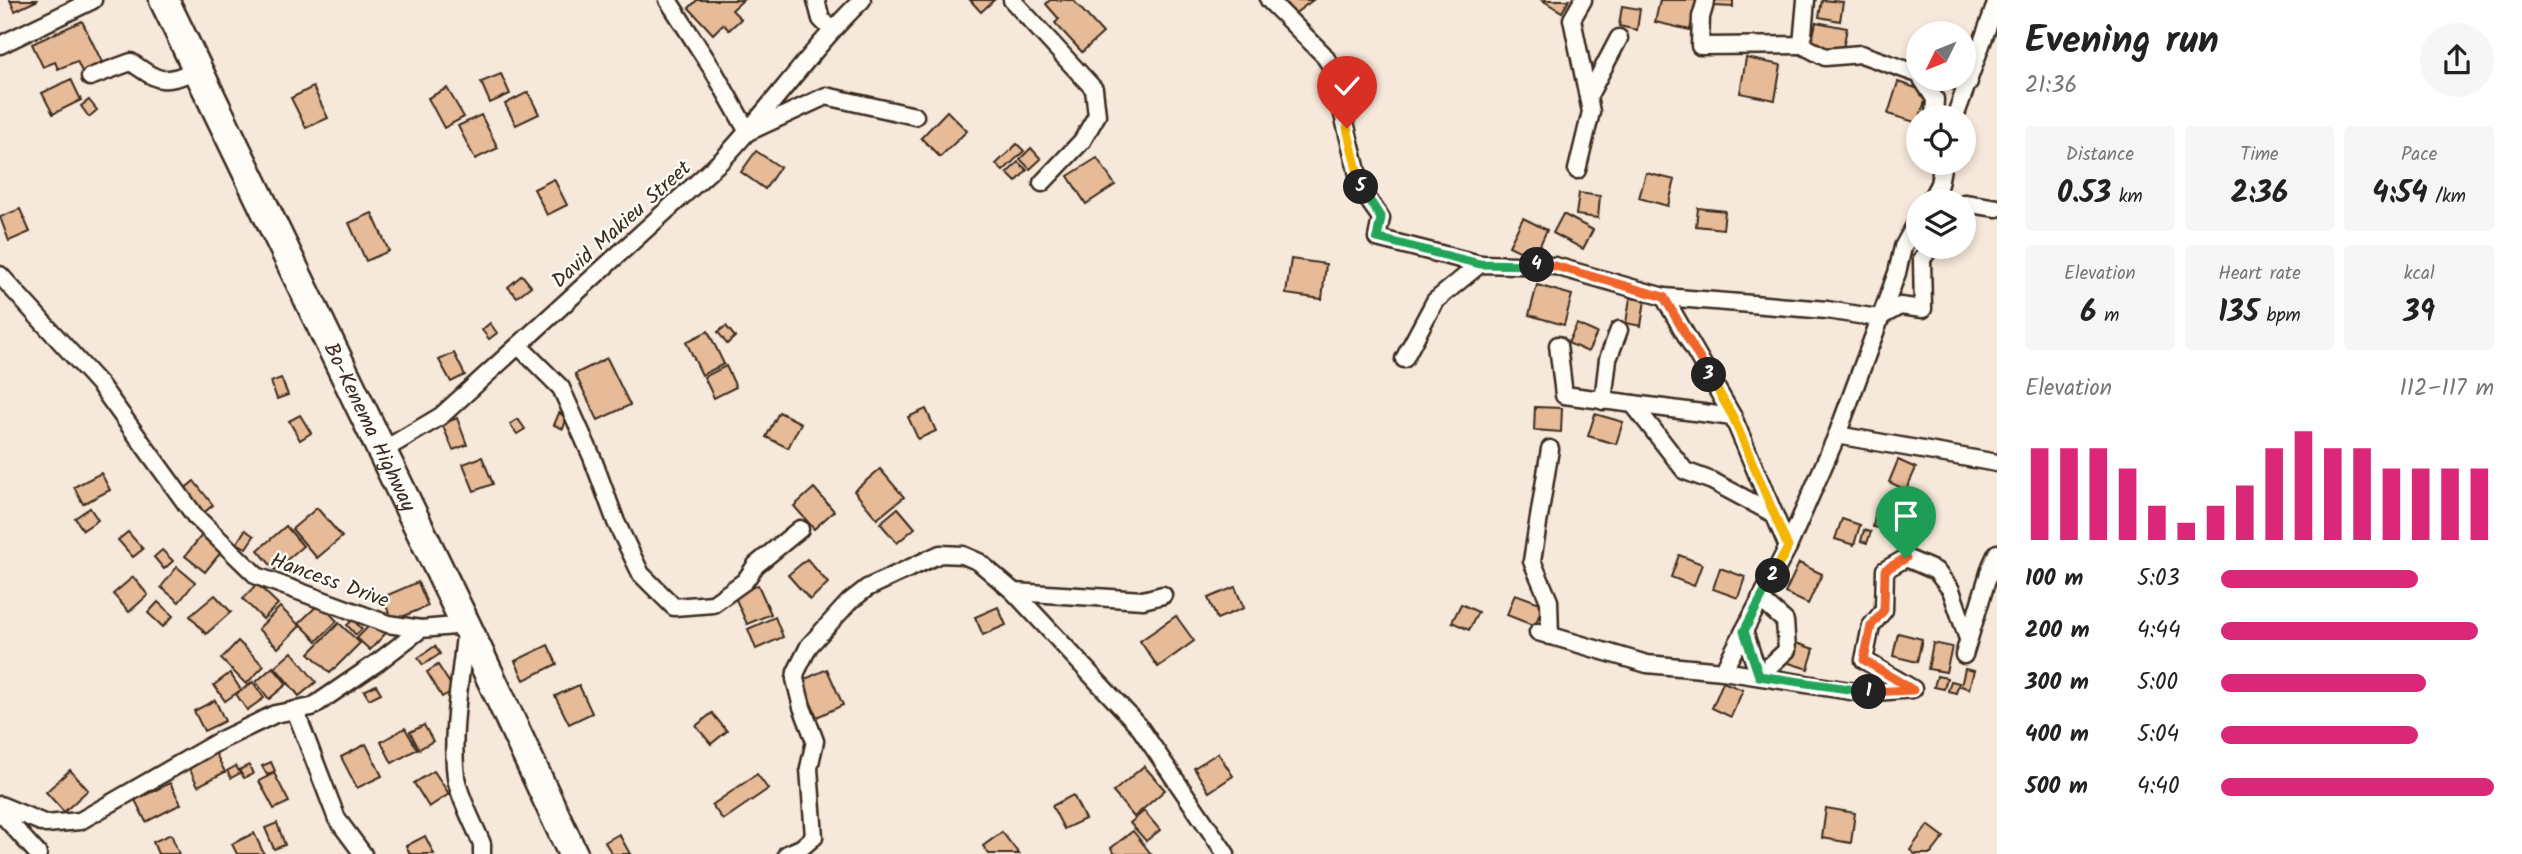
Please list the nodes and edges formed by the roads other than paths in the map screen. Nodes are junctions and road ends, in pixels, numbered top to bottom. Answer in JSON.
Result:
{"nodes":[{"id":1,"x":93,"y":0,"type":"edge"},
{"id":2,"x":164,"y":0,"type":"edge"},
{"id":3,"x":668,"y":0,"type":"edge"},
{"id":4,"x":816,"y":0,"type":"edge"},
{"id":5,"x":862,"y":0,"type":"edge"},
{"id":6,"x":1012,"y":0,"type":"edge"},
{"id":7,"x":1269,"y":0,"type":"edge"},
{"id":8,"x":1583,"y":0,"type":"edge"},
{"id":9,"x":1706,"y":0,"type":"edge"},
{"id":10,"x":1807,"y":0,"type":"edge"},
{"id":11,"x":1996,"y":4,"type":"edge"},
{"id":12,"x":831,"y":30,"type":"junction"},
{"id":13,"x":1619,"y":38,"type":"dead end"},
{"id":14,"x":0,"y":45,"type":"edge"},
{"id":15,"x":1802,"y":45,"type":"junction"},
{"id":16,"x":1976,"y":62,"type":"edge"},
{"id":17,"x":197,"y":70,"type":"junction"},
{"id":18,"x":1906,"y":70,"type":"edge"},
{"id":19,"x":90,"y":77,"type":"dead end"},
{"id":20,"x":1588,"y":97,"type":"junction"},
{"id":21,"x":915,"y":116,"type":"dead end"},
{"id":22,"x":748,"y":132,"type":"junction"},
{"id":23,"x":1577,"y":170,"type":"dead end"},
{"id":24,"x":1042,"y":183,"type":"dead end"},
{"id":25,"x":1976,"y":205,"type":"edge"},
{"id":26,"x":1997,"y":208,"type":"edge"},
{"id":27,"x":1906,"y":242,"type":"edge"},
{"id":28,"x":1922,"y":259,"type":"edge"},
{"id":29,"x":1480,"y":264,"type":"junction"},
{"id":30,"x":0,"y":275,"type":"edge"},
{"id":31,"x":1664,"y":297,"type":"junction"},
{"id":32,"x":1878,"y":318,"type":"junction"},
{"id":33,"x":1619,"y":330,"type":"dead end"},
{"id":34,"x":1558,"y":345,"type":"dead end"},
{"id":35,"x":519,"y":346,"type":"junction"},
{"id":36,"x":1404,"y":359,"type":"dead end"},
{"id":37,"x":1603,"y":401,"type":"junction"},
{"id":38,"x":1633,"y":404,"type":"junction"},
{"id":39,"x":1733,"y":417,"type":"junction"},
{"id":40,"x":1837,"y":435,"type":"junction"},
{"id":41,"x":1550,"y":449,"type":"dead end"},
{"id":42,"x":382,"y":451,"type":"junction"},
{"id":43,"x":1997,"y":463,"type":"edge"},
{"id":44,"x":1774,"y":514,"type":"junction"},
{"id":45,"x":800,"y":529,"type":"dead end"},
{"id":46,"x":1788,"y":547,"type":"junction"},
{"id":47,"x":1997,"y":553,"type":"edge"},
{"id":48,"x":1014,"y":592,"type":"junction"},
{"id":49,"x":1163,"y":595,"type":"dead end"},
{"id":50,"x":1760,"y":599,"type":"junction"},
{"id":51,"x":466,"y":625,"type":"junction"},
{"id":52,"x":421,"y":629,"type":"junction"},
{"id":53,"x":1744,"y":631,"type":"junction"},
{"id":54,"x":1723,"y":671,"type":"junction"},
{"id":55,"x":1759,"y":676,"type":"junction"},
{"id":56,"x":295,"y":710,"type":"junction"},
{"id":57,"x":0,"y":805,"type":"edge"},
{"id":58,"x":0,"y":812,"type":"edge"},
{"id":59,"x":38,"y":854,"type":"edge"},
{"id":60,"x":363,"y":854,"type":"edge"},
{"id":61,"x":482,"y":854,"type":"edge"},
{"id":62,"x":573,"y":854,"type":"edge"},
{"id":63,"x":787,"y":854,"type":"edge"},
{"id":64,"x":1226,"y":854,"type":"edge"}],
"edges":[{"from":1,"to":14,"type":"street"},
{"from":2,"to":17,"type":"highway","name":"Bo-Kenema Highway"},
{"from":3,"to":22,"type":"street"},
{"from":4,"to":12,"type":"street"},
{"from":5,"to":12,"type":"street","name":"David Makieu Street"},
{"from":6,"to":24,"type":"street"},
{"from":7,"to":29,"type":"street"},
{"from":8,"to":20,"type":"street"},
{"from":9,"to":15,"type":"street"},
{"from":10,"to":15,"type":"street"},
{"from":11,"to":16,"type":"street"},
{"from":12,"to":22,"type":"street","name":"David Makieu Street"},
{"from":13,"to":20,"type":"street"},
{"from":15,"to":18,"type":"street"},
{"from":17,"to":19,"type":"street"},
{"from":17,"to":42,"type":"highway","name":"Bo-Kenema Highway"},
{"from":20,"to":23,"type":"street"},
{"from":21,"to":22,"type":"street"},
{"from":22,"to":35,"type":"street","name":"David Makieu Street"},
{"from":25,"to":26,"type":"street"},
{"from":27,"to":32,"type":"street"},
{"from":28,"to":32,"type":"street"},
{"from":29,"to":31,"type":"street"},
{"from":29,"to":36,"type":"street"},
{"from":30,"to":52,"type":"street","name":"Hancess Drive"},
{"from":31,"to":32,"type":"street"},
{"from":31,"to":39,"type":"street"},
{"from":32,"to":40,"type":"street"},
{"from":33,"to":37,"type":"street"},
{"from":34,"to":37,"type":"street"},
{"from":35,"to":42,"type":"street","name":"David Makieu Street"},
{"from":35,"to":45,"type":"street"},
{"from":37,"to":38,"type":"street"},
{"from":38,"to":39,"type":"street"},
{"from":38,"to":44,"type":"street"},
{"from":39,"to":44,"type":"street"},
{"from":40,"to":43,"type":"street"},
{"from":40,"to":46,"type":"street"},
{"from":41,"to":54,"type":"street"},
{"from":42,"to":51,"type":"highway","name":"Bo-Kenema Highway"},
{"from":44,"to":46,"type":"street"},
{"from":46,"to":50,"type":"street"},
{"from":47,"to":55,"type":"street"},
{"from":48,"to":49,"type":"street"},
{"from":48,"to":63,"type":"street"},
{"from":48,"to":64,"type":"street"},
{"from":50,"to":53,"type":"street"},
{"from":50,"to":55,"type":"street"},
{"from":51,"to":52,"type":"street","name":"Hancess Drive"},
{"from":51,"to":61,"type":"street"},
{"from":51,"to":62,"type":"highway","name":"Bo-Kenema Highway"},
{"from":52,"to":56,"type":"street"},
{"from":53,"to":54,"type":"street"},
{"from":53,"to":55,"type":"street"},
{"from":54,"to":55,"type":"street"},
{"from":56,"to":57,"type":"street"},
{"from":56,"to":60,"type":"street"},
{"from":58,"to":59,"type":"street"}]}
